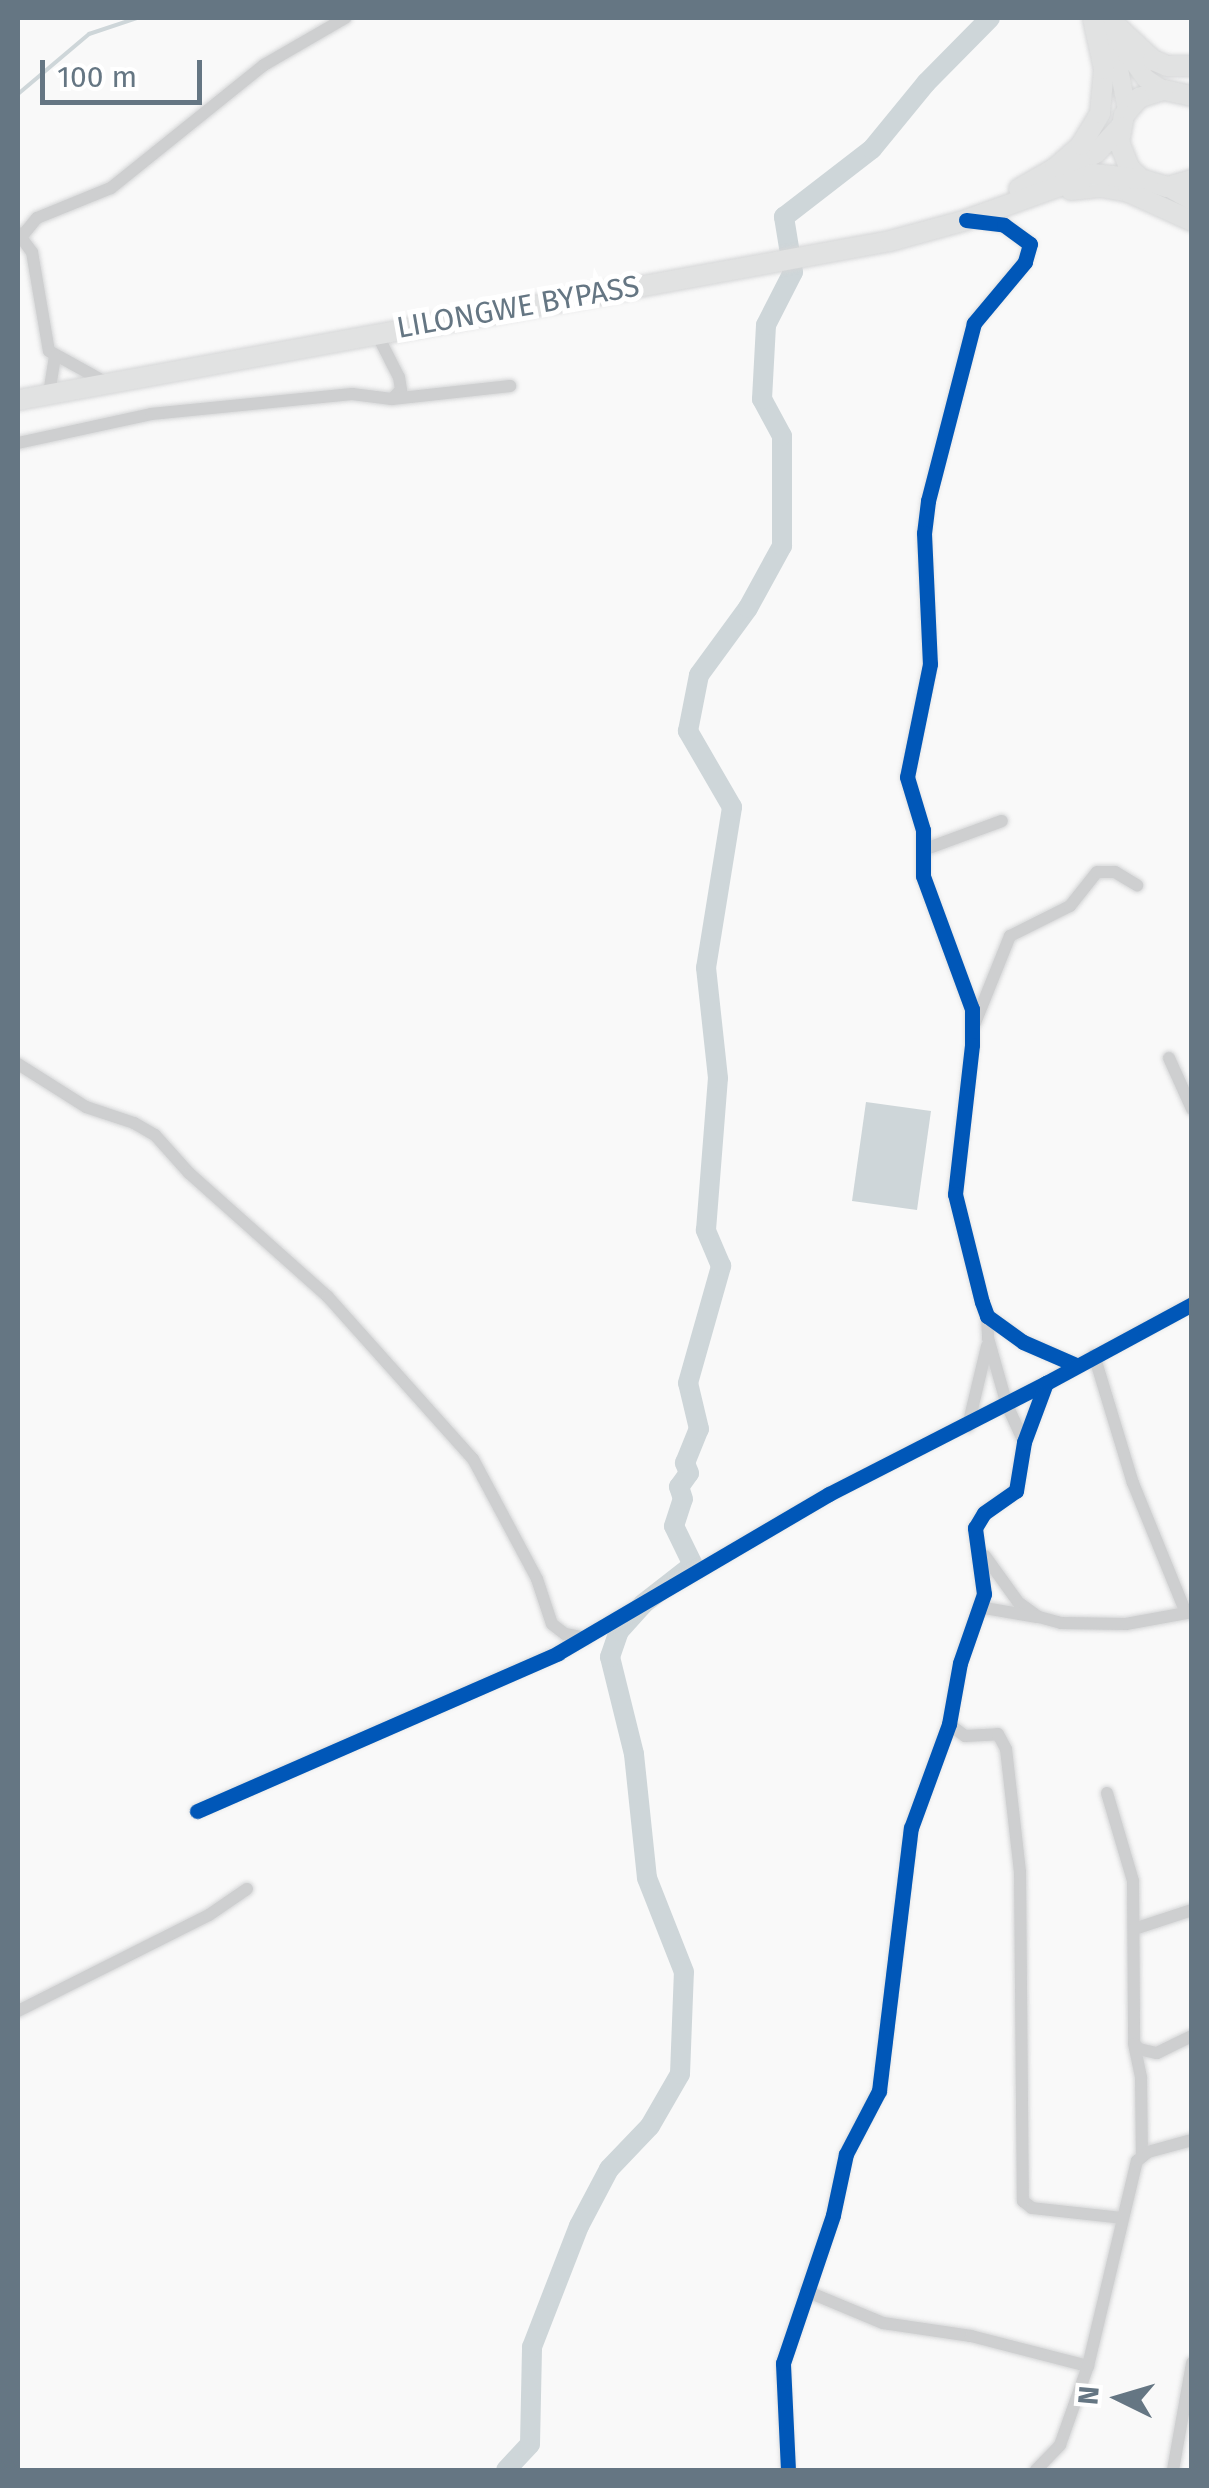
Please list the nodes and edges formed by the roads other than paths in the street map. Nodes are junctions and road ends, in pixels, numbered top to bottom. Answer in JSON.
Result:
{"nodes":[{"id":1,"x":345,"y":18,"type":"edge"},
{"id":2,"x":1100,"y":18,"type":"edge"},
{"id":3,"x":1192,"y":66,"type":"edge"},
{"id":4,"x":1180,"y":91,"type":"edge"},
{"id":5,"x":1124,"y":119,"type":"junction"},
{"id":6,"x":1140,"y":179,"type":"junction"},
{"id":7,"x":1192,"y":180,"type":"edge"},
{"id":8,"x":1167,"y":186,"type":"junction"},
{"id":9,"x":1023,"y":198,"type":"junction"},
{"id":10,"x":1192,"y":200,"type":"edge"},
{"id":11,"x":966,"y":220,"type":"junction"},
{"id":12,"x":1192,"y":221,"type":"edge"},
{"id":13,"x":20,"y":234,"type":"edge"},
{"id":14,"x":382,"y":344,"type":"dead end"},
{"id":15,"x":55,"y":356,"type":"junction"},
{"id":16,"x":107,"y":383,"type":"junction"},
{"id":17,"x":510,"y":386,"type":"dead end"},
{"id":18,"x":49,"y":394,"type":"junction"},
{"id":19,"x":392,"y":399,"type":"junction"},
{"id":20,"x":18,"y":400,"type":"edge"},
{"id":21,"x":18,"y":443,"type":"edge"},
{"id":22,"x":1002,"y":822,"type":"dead end"},
{"id":23,"x":923,"y":850,"type":"junction"},
{"id":24,"x":1137,"y":886,"type":"dead end"},
{"id":25,"x":974,"y":1026,"type":"junction"},
{"id":26,"x":1169,"y":1058,"type":"dead end"},
{"id":27,"x":18,"y":1064,"type":"edge"},
{"id":28,"x":1192,"y":1109,"type":"edge"},
{"id":29,"x":1192,"y":1304,"type":"edge"},
{"id":30,"x":987,"y":1316,"type":"junction"},
{"id":31,"x":988,"y":1338,"type":"junction"},
{"id":32,"x":1094,"y":1355,"type":"junction"},
{"id":33,"x":1076,"y":1365,"type":"junction"},
{"id":34,"x":1046,"y":1383,"type":"junction"},
{"id":35,"x":1008,"y":1404,"type":"junction"},
{"id":36,"x":968,"y":1426,"type":"junction"},
{"id":37,"x":1024,"y":1442,"type":"junction"},
{"id":38,"x":979,"y":1547,"type":"junction"},
{"id":39,"x":979,"y":1607,"type":"junction"},
{"id":40,"x":1189,"y":1613,"type":"edge"},
{"id":41,"x":1039,"y":1617,"type":"junction"},
{"id":42,"x":586,"y":1638,"type":"junction"},
{"id":43,"x":948,"y":1724,"type":"junction"},
{"id":44,"x":1106,"y":1793,"type":"dead end"},
{"id":45,"x":197,"y":1811,"type":"dead end"},
{"id":46,"x":247,"y":1889,"type":"dead end"},
{"id":47,"x":1192,"y":1910,"type":"edge"},
{"id":48,"x":1134,"y":1930,"type":"junction"},
{"id":49,"x":18,"y":2011,"type":"edge"},
{"id":50,"x":1192,"y":2036,"type":"edge"},
{"id":51,"x":1134,"y":2043,"type":"junction"},
{"id":52,"x":1192,"y":2140,"type":"edge"},
{"id":53,"x":1142,"y":2156,"type":"junction"},
{"id":54,"x":1122,"y":2218,"type":"junction"},
{"id":55,"x":806,"y":2291,"type":"junction"},
{"id":56,"x":1192,"y":2363,"type":"edge"},
{"id":57,"x":1088,"y":2366,"type":"junction"},
{"id":58,"x":788,"y":2470,"type":"edge"},
{"id":59,"x":1036,"y":2470,"type":"edge"},
{"id":60,"x":1173,"y":2470,"type":"edge"}],
"edges":[{"from":1,"to":13,"type":"street"},
{"from":2,"to":3,"type":"main road"},
{"from":2,"to":4,"type":"main road"},
{"from":2,"to":5,"type":"main road"},
{"from":2,"to":11,"type":"main road"},
{"from":4,"to":5,"type":"main road","name":"LILONGWE BYPASS"},
{"from":5,"to":6,"type":"main road"},
{"from":5,"to":9,"type":"main road","name":"LILONGWE BYPASS"},
{"from":6,"to":8,"type":"main road","name":"LILONGWE BYPASS"},
{"from":6,"to":9,"type":"main road","name":"LILONGWE BYPASS"},
{"from":7,"to":8,"type":"main road"},
{"from":8,"to":10,"type":"main road"},
{"from":9,"to":11,"type":"main road","name":"LILONGWE BYPASS"},
{"from":9,"to":12,"type":"main road"},
{"from":11,"to":16,"type":"main road","name":"LILONGWE BYPASS"},
{"from":11,"to":23,"type":"street"},
{"from":13,"to":15,"type":"street"},
{"from":14,"to":19,"type":"street"},
{"from":15,"to":16,"type":"street"},
{"from":15,"to":18,"type":"street"},
{"from":16,"to":18,"type":"main road","name":"LILONGWE BYPASS"},
{"from":17,"to":19,"type":"street"},
{"from":18,"to":20,"type":"main road","name":"LILONGWE BYPASS"},
{"from":19,"to":21,"type":"street"},
{"from":22,"to":23,"type":"street"},
{"from":23,"to":25,"type":"street"},
{"from":24,"to":25,"type":"street"},
{"from":25,"to":30,"type":"street"},
{"from":26,"to":28,"type":"street"},
{"from":27,"to":42,"type":"street"},
{"from":29,"to":32,"type":"street"},
{"from":30,"to":31,"type":"street"},
{"from":30,"to":33,"type":"street"},
{"from":31,"to":35,"type":"street"},
{"from":31,"to":36,"type":"street"},
{"from":32,"to":33,"type":"street"},
{"from":32,"to":40,"type":"street"},
{"from":33,"to":34,"type":"street"},
{"from":34,"to":35,"type":"street"},
{"from":34,"to":37,"type":"street"},
{"from":35,"to":36,"type":"street"},
{"from":35,"to":37,"type":"street"},
{"from":36,"to":42,"type":"street"},
{"from":37,"to":38,"type":"street"},
{"from":38,"to":39,"type":"street"},
{"from":38,"to":41,"type":"street"},
{"from":39,"to":41,"type":"street"},
{"from":39,"to":43,"type":"street"},
{"from":40,"to":41,"type":"street"},
{"from":42,"to":45,"type":"street"},
{"from":43,"to":54,"type":"street"},
{"from":43,"to":55,"type":"street"},
{"from":44,"to":48,"type":"street"},
{"from":46,"to":49,"type":"street"},
{"from":47,"to":48,"type":"street"},
{"from":48,"to":51,"type":"street"},
{"from":50,"to":51,"type":"street"},
{"from":51,"to":53,"type":"street"},
{"from":52,"to":53,"type":"street"},
{"from":53,"to":54,"type":"street"},
{"from":54,"to":57,"type":"street"},
{"from":55,"to":57,"type":"street"},
{"from":55,"to":58,"type":"street"},
{"from":56,"to":60,"type":"street"},
{"from":57,"to":59,"type":"street"}]}
